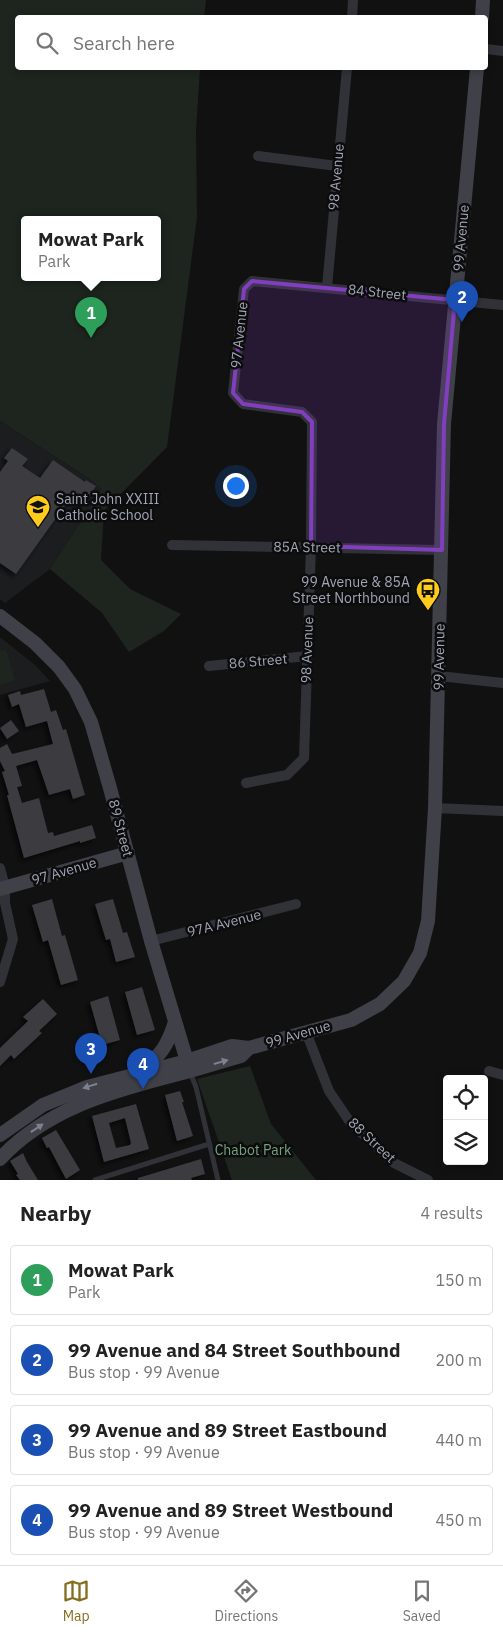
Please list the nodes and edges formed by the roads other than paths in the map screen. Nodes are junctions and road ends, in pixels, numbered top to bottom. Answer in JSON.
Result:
{"nodes":[{"id":1,"x":353,"y":0,"type":"edge"},
{"id":2,"x":483,"y":0,"type":"edge"},
{"id":3,"x":352,"y":15,"type":"edge"},
{"id":4,"x":482,"y":15,"type":"edge"},
{"id":5,"x":488,"y":49,"type":"edge"},
{"id":6,"x":503,"y":51,"type":"edge"},
{"id":7,"x":347,"y":70,"type":"edge"},
{"id":8,"x":477,"y":70,"type":"edge"},
{"id":9,"x":258,"y":156,"type":"dead end"},
{"id":10,"x":337,"y":166,"type":"junction"},
{"id":11,"x":252,"y":281,"type":"joint"},
{"id":12,"x":327,"y":287,"type":"junction"},
{"id":13,"x":454,"y":300,"type":"junction"},
{"id":14,"x":503,"y":305,"type":"edge"},
{"id":15,"x":312,"y":422,"type":"joint"},
{"id":16,"x":172,"y":545,"type":"dead end"},
{"id":17,"x":311,"y":546,"type":"junction"},
{"id":18,"x":442,"y":550,"type":"junction"},
{"id":19,"x":0,"y":616,"type":"edge"},
{"id":20,"x":307,"y":656,"type":"junction"},
{"id":21,"x":209,"y":666,"type":"dead end"},
{"id":22,"x":438,"y":676,"type":"junction"},
{"id":23,"x":503,"y":683,"type":"edge"},
{"id":24,"x":246,"y":783,"type":"dead end"},
{"id":25,"x":435,"y":808,"type":"junction"},
{"id":26,"x":503,"y":810,"type":"edge"},
{"id":27,"x":128,"y":853,"type":"junction"},
{"id":28,"x":0,"y":868,"type":"edge"},
{"id":29,"x":3,"y":888,"type":"edge"},
{"id":30,"x":296,"y":904,"type":"dead end"},
{"id":31,"x":151,"y":941,"type":"junction"},
{"id":32,"x":0,"y":982,"type":"edge"},
{"id":33,"x":175,"y":1022,"type":"junction"},
{"id":34,"x":306,"y":1032,"type":"junction"},
{"id":35,"x":188,"y":1066,"type":"junction"},
{"id":36,"x":489,"y":1071,"type":"dead end"},
{"id":37,"x":137,"y":1072,"type":"junction"},
{"id":38,"x":503,"y":1075,"type":"edge"},
{"id":39,"x":0,"y":1135,"type":"edge"},
{"id":40,"x":209,"y":1144,"type":"junction"},
{"id":41,"x":0,"y":1159,"type":"edge"},
{"id":42,"x":95,"y":1180,"type":"edge"},
{"id":43,"x":218,"y":1180,"type":"edge"},
{"id":44,"x":428,"y":1180,"type":"edge"}],
"edges":[{"from":1,"to":3,"type":"street"},
{"from":2,"to":4,"type":"street"},
{"from":5,"to":6,"type":"street"},
{"from":7,"to":10,"type":"street","name":"98 Avenue"},
{"from":8,"to":13,"type":"street","name":"99 Avenue"},
{"from":9,"to":10,"type":"street"},
{"from":10,"to":12,"type":"street","name":"98 Avenue"},
{"from":11,"to":12,"type":"street","name":"84 Street"},
{"from":11,"to":15,"type":"street","name":"97 Avenue"},
{"from":12,"to":13,"type":"street","name":"84 Street"},
{"from":13,"to":14,"type":"street","name":"84 Street"},
{"from":13,"to":18,"type":"street","name":"99 Avenue"},
{"from":15,"to":17,"type":"street","name":"98 Avenue"},
{"from":16,"to":17,"type":"street","name":"85A Street"},
{"from":17,"to":18,"type":"street","name":"85A Street"},
{"from":17,"to":20,"type":"street","name":"98 Avenue"},
{"from":18,"to":22,"type":"street","name":"99 Avenue"},
{"from":19,"to":27,"type":"street","name":"89 Street"},
{"from":20,"to":21,"type":"street","name":"86 Street"},
{"from":20,"to":24,"type":"street","name":"98 Avenue"},
{"from":22,"to":23,"type":"street"},
{"from":22,"to":25,"type":"street","name":"99 Avenue"},
{"from":25,"to":26,"type":"street"},
{"from":25,"to":34,"type":"street","name":"99 Avenue"},
{"from":27,"to":29,"type":"street","name":"97 Avenue"},
{"from":27,"to":31,"type":"street","name":"89 Street"},
{"from":28,"to":29,"type":"street"},
{"from":29,"to":32,"type":"street"},
{"from":30,"to":31,"type":"street","name":"97A Avenue"},
{"from":31,"to":33,"type":"street","name":"89 Street"},
{"from":33,"to":35,"type":"street","name":"89 Street"},
{"from":33,"to":37,"type":"street"},
{"from":34,"to":35,"type":"street","name":"99 Avenue"},
{"from":34,"to":44,"type":"street","name":"88 Street"},
{"from":35,"to":37,"type":"street","name":"99 Avenue"},
{"from":35,"to":40,"type":"lane"},
{"from":41,"to":35,"type":"street","name":"99 Avenue","one_way":true},
{"from":36,"to":38,"type":"street"},
{"from":37,"to":39,"type":"street","name":"99 Avenue","one_way":true},
{"from":40,"to":42,"type":"lane"},
{"from":40,"to":43,"type":"lane"}]}
